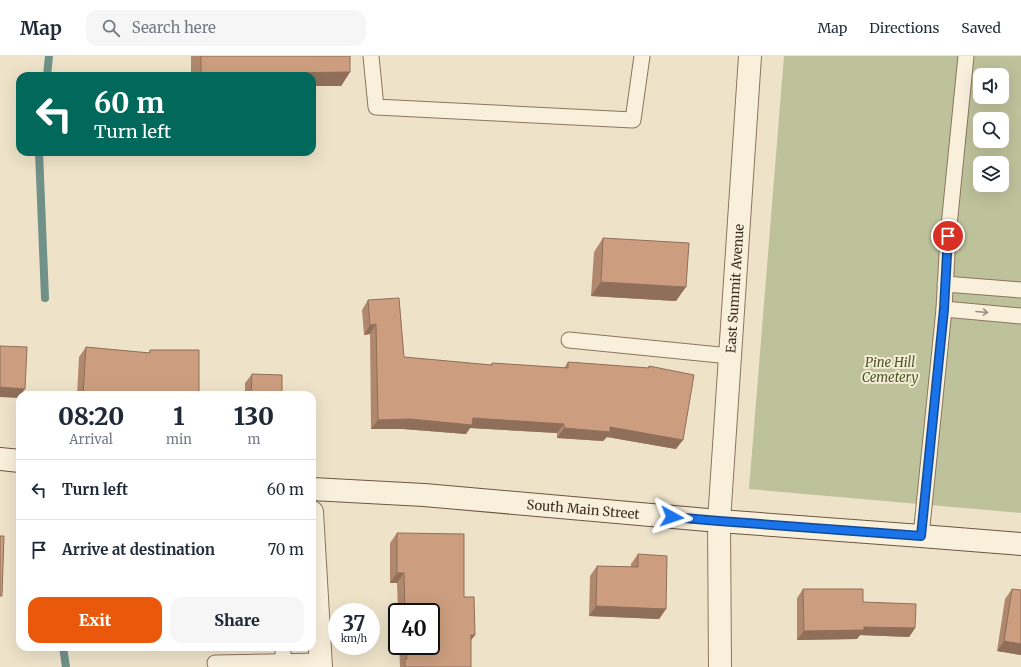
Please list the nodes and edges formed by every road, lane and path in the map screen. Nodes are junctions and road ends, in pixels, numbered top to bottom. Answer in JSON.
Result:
{"nodes":[{"id":1,"x":371,"y":56,"type":"edge"},
{"id":2,"x":642,"y":56,"type":"edge"},
{"id":3,"x":750,"y":56,"type":"edge"},
{"id":4,"x":966,"y":56,"type":"edge"},
{"id":5,"x":945,"y":284,"type":"junction"},
{"id":6,"x":1021,"y":290,"type":"edge"},
{"id":7,"x":944,"y":309,"type":"junction"},
{"id":8,"x":1021,"y":316,"type":"edge"},
{"id":9,"x":569,"y":340,"type":"dead end"},
{"id":10,"x":730,"y":356,"type":"junction"},
{"id":11,"x":0,"y":459,"type":"edge"},
{"id":12,"x":16,"y":460,"type":"edge"},
{"id":13,"x":316,"y":489,"type":"edge"},
{"id":14,"x":719,"y":521,"type":"junction"},
{"id":15,"x":921,"y":536,"type":"junction"},
{"id":16,"x":1021,"y":544,"type":"edge"},
{"id":17,"x":316,"y":592,"type":"edge"},
{"id":18,"x":283,"y":651,"type":"edge"},
{"id":19,"x":284,"y":662,"type":"junction"},
{"id":20,"x":215,"y":663,"type":"dead end"},
{"id":21,"x":321,"y":664,"type":"edge"},
{"id":22,"x":720,"y":667,"type":"edge"}],
"edges":[{"from":1,"to":2,"type":"lane"},
{"from":3,"to":10,"type":"street","name":"East Summit Avenue"},
{"from":4,"to":5,"type":"lane"},
{"from":5,"to":6,"type":"lane"},
{"from":5,"to":7,"type":"lane"},
{"from":7,"to":8,"type":"lane","one_way":true},
{"from":7,"to":15,"type":"lane"},
{"from":9,"to":10,"type":"lane"},
{"from":10,"to":14,"type":"street","name":"East Summit Avenue"},
{"from":11,"to":12,"type":"street"},
{"from":13,"to":14,"type":"street","name":"South Main Street"},
{"from":14,"to":15,"type":"street","name":"South Main Street"},
{"from":14,"to":22,"type":"street","name":"East Summit Avenue"},
{"from":15,"to":16,"type":"street","name":"South Main Street"},
{"from":17,"to":21,"type":"street"},
{"from":18,"to":19,"type":"lane"},
{"from":19,"to":20,"type":"lane"},
{"from":19,"to":21,"type":"lane"}]}
